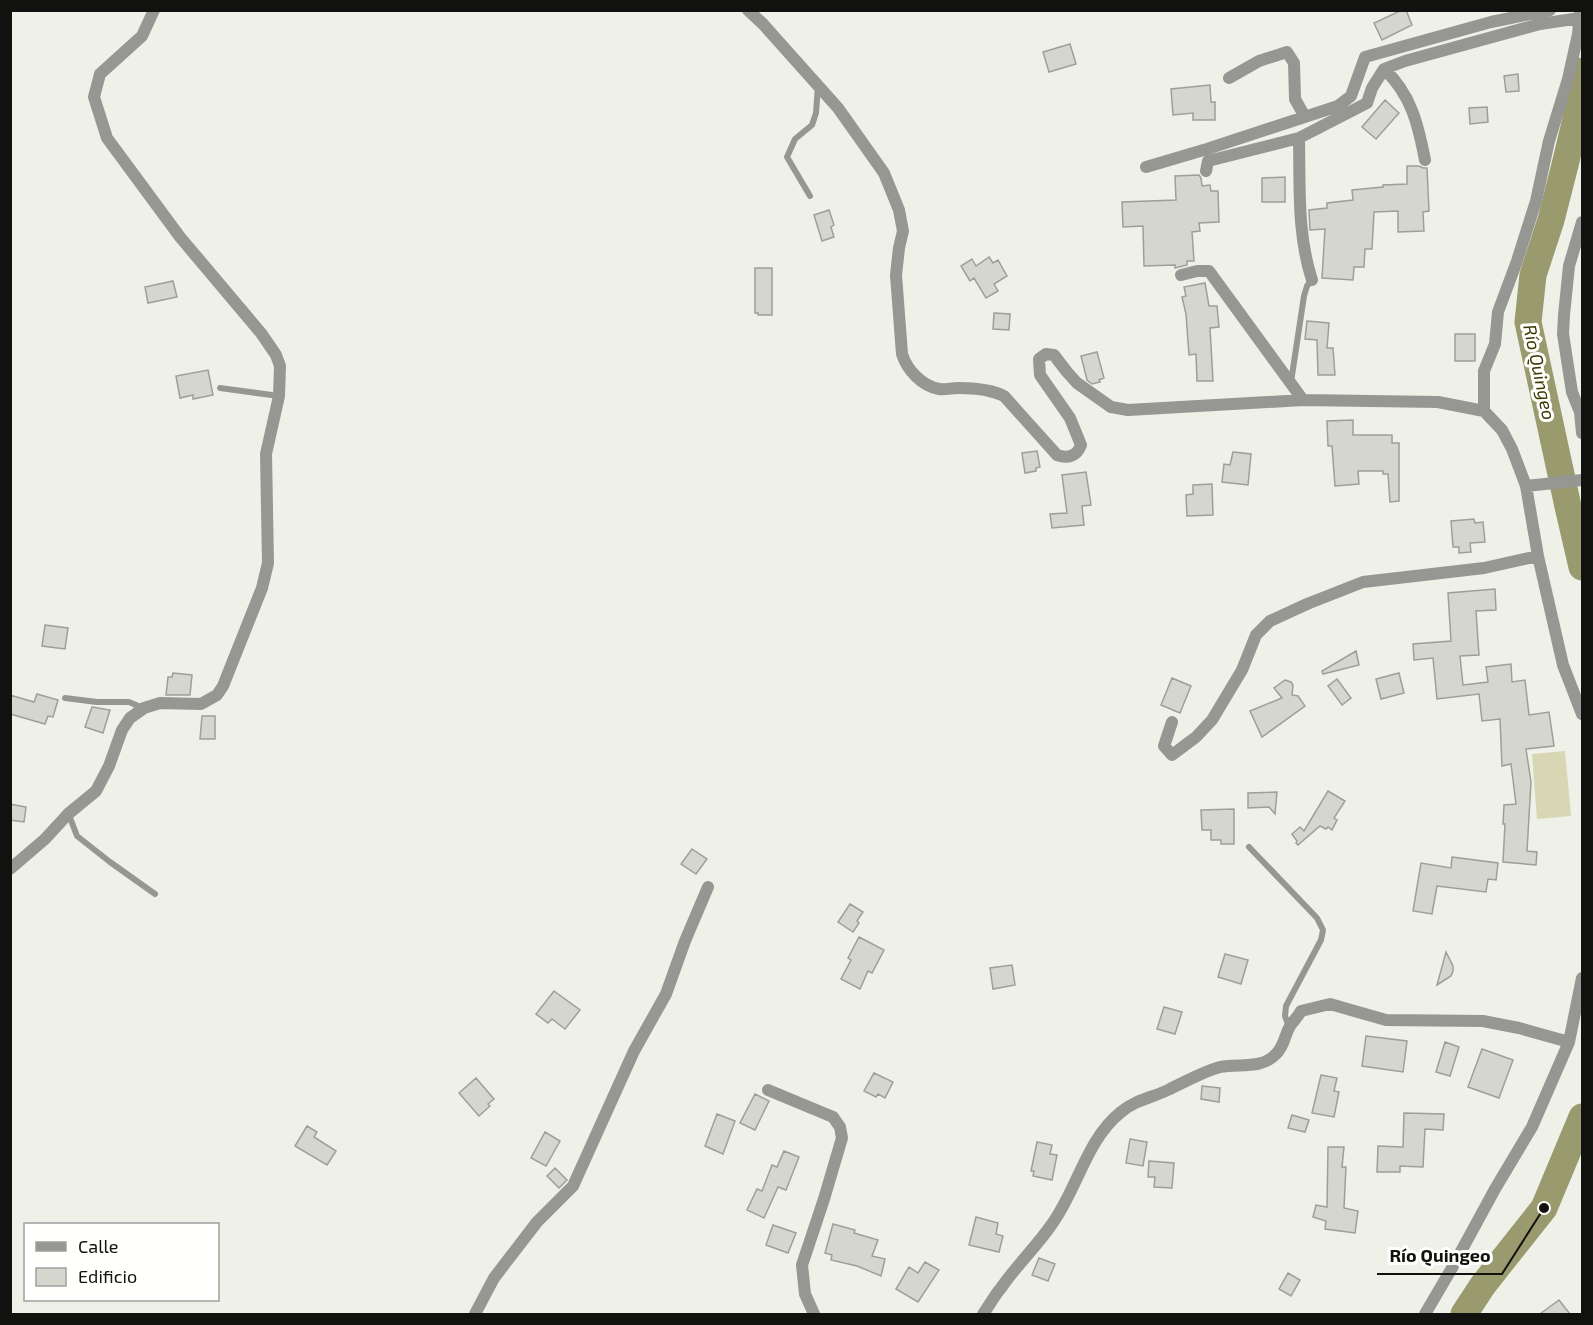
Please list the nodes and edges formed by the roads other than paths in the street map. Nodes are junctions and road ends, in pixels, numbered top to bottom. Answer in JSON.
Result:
{"nodes":[{"id":1,"x":154,"y":10,"type":"edge"},
{"id":2,"x":748,"y":10,"type":"edge"},
{"id":3,"x":1550,"y":10,"type":"edge"},
{"id":4,"x":1580,"y":14,"type":"edge"},
{"id":5,"x":1384,"y":69,"type":"junction"},
{"id":6,"x":1229,"y":78,"type":"dead end"},
{"id":7,"x":818,"y":86,"type":"junction"},
{"id":8,"x":1305,"y":117,"type":"junction"},
{"id":9,"x":1299,"y":138,"type":"junction"},
{"id":10,"x":1425,"y":160,"type":"dead end"},
{"id":11,"x":1146,"y":167,"type":"dead end"},
{"id":12,"x":1206,"y":171,"type":"dead end"},
{"id":13,"x":810,"y":196,"type":"dead end"},
{"id":14,"x":1582,"y":222,"type":"edge"},
{"id":15,"x":1181,"y":276,"type":"dead end"},
{"id":16,"x":1314,"y":279,"type":"joint"},
{"id":17,"x":1291,"y":382,"type":"junction"},
{"id":18,"x":220,"y":388,"type":"dead end"},
{"id":19,"x":279,"y":396,"type":"junction"},
{"id":20,"x":1303,"y":400,"type":"junction"},
{"id":21,"x":1484,"y":411,"type":"junction"},
{"id":22,"x":1581,"y":412,"type":"edge"},
{"id":23,"x":1582,"y":433,"type":"edge"},
{"id":24,"x":1582,"y":480,"type":"edge"},
{"id":25,"x":1526,"y":486,"type":"junction"},
{"id":26,"x":1538,"y":556,"type":"junction"},
{"id":27,"x":65,"y":698,"type":"dead end"},
{"id":28,"x":144,"y":708,"type":"junction"},
{"id":29,"x":1582,"y":714,"type":"edge"},
{"id":30,"x":1172,"y":722,"type":"dead end"},
{"id":31,"x":68,"y":814,"type":"junction"},
{"id":32,"x":1249,"y":847,"type":"dead end"},
{"id":33,"x":10,"y":869,"type":"edge"},
{"id":34,"x":708,"y":887,"type":"dead end"},
{"id":35,"x":155,"y":894,"type":"dead end"},
{"id":36,"x":1582,"y":978,"type":"edge"},
{"id":37,"x":1289,"y":1028,"type":"junction"},
{"id":38,"x":1569,"y":1042,"type":"junction"},
{"id":39,"x":768,"y":1090,"type":"dead end"},
{"id":40,"x":475,"y":1314,"type":"edge"},
{"id":41,"x":814,"y":1314,"type":"edge"},
{"id":42,"x":983,"y":1314,"type":"edge"},
{"id":43,"x":1425,"y":1314,"type":"edge"}],
"edges":[{"from":1,"to":19,"type":"street"},
{"from":2,"to":7,"type":"street"},
{"from":3,"to":8,"type":"street"},
{"from":4,"to":5,"type":"street"},
{"from":4,"to":21,"type":"street"},
{"from":5,"to":9,"type":"street"},
{"from":5,"to":10,"type":"street"},
{"from":6,"to":8,"type":"street"},
{"from":7,"to":13,"type":"lane"},
{"from":7,"to":20,"type":"street"},
{"from":8,"to":11,"type":"street"},
{"from":9,"to":12,"type":"street"},
{"from":9,"to":16,"type":"street"},
{"from":14,"to":22,"type":"street"},
{"from":15,"to":17,"type":"street"},
{"from":16,"to":17,"type":"lane"},
{"from":17,"to":20,"type":"street"},
{"from":18,"to":19,"type":"lane"},
{"from":19,"to":28,"type":"street"},
{"from":20,"to":21,"type":"street"},
{"from":21,"to":25,"type":"street"},
{"from":22,"to":23,"type":"street"},
{"from":24,"to":25,"type":"street"},
{"from":25,"to":26,"type":"street"},
{"from":26,"to":29,"type":"street"},
{"from":26,"to":30,"type":"street"},
{"from":27,"to":28,"type":"lane"},
{"from":28,"to":31,"type":"street"},
{"from":31,"to":33,"type":"street"},
{"from":31,"to":35,"type":"lane"},
{"from":32,"to":37,"type":"lane"},
{"from":34,"to":40,"type":"street"},
{"from":36,"to":38,"type":"street"},
{"from":37,"to":38,"type":"street"},
{"from":37,"to":42,"type":"street"},
{"from":38,"to":43,"type":"street"},
{"from":39,"to":41,"type":"street"}]}
